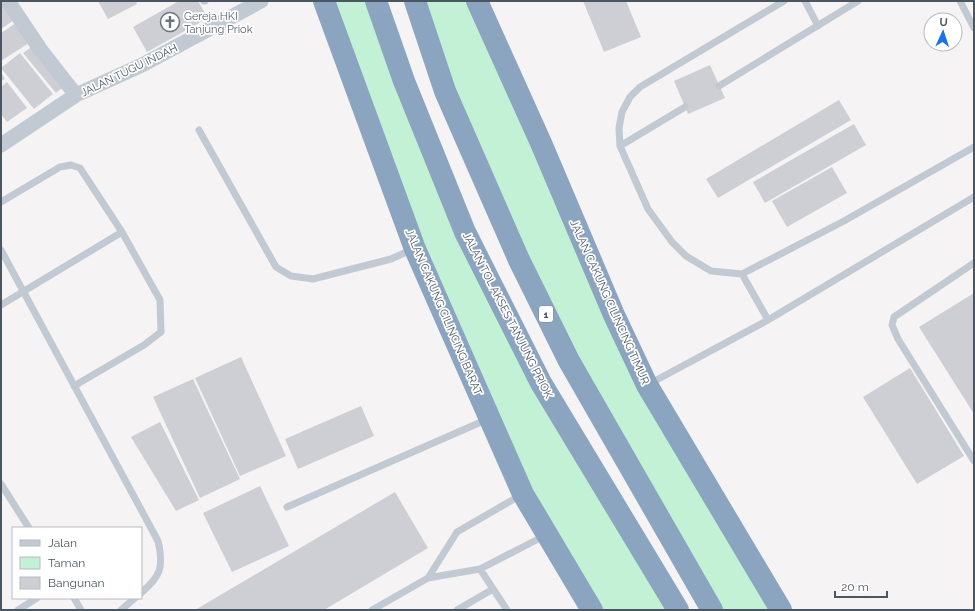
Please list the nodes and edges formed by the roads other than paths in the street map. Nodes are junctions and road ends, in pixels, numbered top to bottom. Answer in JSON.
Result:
{"nodes":[{"id":1,"x":8,"y":1,"type":"edge"},
{"id":2,"x":261,"y":1,"type":"edge"},
{"id":3,"x":324,"y":1,"type":"edge"},
{"id":4,"x":376,"y":1,"type":"edge"},
{"id":5,"x":415,"y":1,"type":"edge"},
{"id":6,"x":478,"y":1,"type":"edge"},
{"id":7,"x":784,"y":1,"type":"edge"},
{"id":8,"x":805,"y":1,"type":"edge"},
{"id":9,"x":858,"y":1,"type":"edge"},
{"id":10,"x":960,"y":1,"type":"edge"},
{"id":11,"x":818,"y":26,"type":"junction"},
{"id":12,"x":974,"y":28,"type":"edge"},
{"id":13,"x":719,"y":86,"type":"dead end"},
{"id":14,"x":76,"y":96,"type":"junction"},
{"id":15,"x":685,"y":107,"type":"dead end"},
{"id":16,"x":199,"y":130,"type":"dead end"},
{"id":17,"x":1,"y":145,"type":"edge"},
{"id":18,"x":620,"y":146,"type":"junction"},
{"id":19,"x":974,"y":147,"type":"edge"},
{"id":20,"x":974,"y":197,"type":"edge"},
{"id":21,"x":1,"y":202,"type":"edge"},
{"id":22,"x":122,"y":232,"type":"junction"},
{"id":23,"x":415,"y":249,"type":"junction"},
{"id":24,"x":1,"y":250,"type":"edge"},
{"id":25,"x":974,"y":263,"type":"edge"},
{"id":26,"x":742,"y":274,"type":"junction"},
{"id":27,"x":22,"y":290,"type":"junction"},
{"id":28,"x":1,"y":305,"type":"edge"},
{"id":29,"x":768,"y":320,"type":"junction"},
{"id":30,"x":647,"y":385,"type":"junction"},
{"id":31,"x":74,"y":386,"type":"junction"},
{"id":32,"x":490,"y":419,"type":"junction"},
{"id":33,"x":974,"y":462,"type":"edge"},
{"id":34,"x":1,"y":484,"type":"edge"},
{"id":35,"x":523,"y":494,"type":"junction"},
{"id":36,"x":287,"y":507,"type":"dead end"},
{"id":37,"x":28,"y":527,"type":"edge"},
{"id":38,"x":546,"y":535,"type":"junction"},
{"id":39,"x":480,"y":569,"type":"junction"},
{"id":40,"x":428,"y":578,"type":"junction"},
{"id":41,"x":493,"y":589,"type":"junction"},
{"id":42,"x":142,"y":592,"type":"edge"},
{"id":43,"x":35,"y":599,"type":"edge"},
{"id":44,"x":75,"y":599,"type":"edge"},
{"id":45,"x":134,"y":599,"type":"edge"},
{"id":46,"x":18,"y":610,"type":"edge"},
{"id":47,"x":81,"y":610,"type":"edge"},
{"id":48,"x":121,"y":610,"type":"edge"},
{"id":49,"x":372,"y":610,"type":"edge"},
{"id":50,"x":457,"y":610,"type":"edge"},
{"id":51,"x":507,"y":610,"type":"edge"},
{"id":52,"x":592,"y":610,"type":"edge"},
{"id":53,"x":678,"y":610,"type":"edge"},
{"id":54,"x":712,"y":610,"type":"edge"},
{"id":55,"x":781,"y":610,"type":"edge"}],
"edges":[{"from":1,"to":14,"type":"street"},
{"from":2,"to":14,"type":"street","name":"JALAN TUGU INDAH"},
{"from":3,"to":23,"type":"highway","name":"JALAN CAKUNG CILINCING BARAT"},
{"from":4,"to":53,"type":"highway","name":"JALAN TOL AKSES TANJUNG PRIOK"},
{"from":5,"to":54,"type":"highway","number":"1"},
{"from":6,"to":30,"type":"highway","name":"JALAN CAKUNG CILINCING TIMUR"},
{"from":7,"to":18,"type":"lane"},
{"from":8,"to":11,"type":"lane"},
{"from":9,"to":11,"type":"lane"},
{"from":10,"to":12,"type":"lane"},
{"from":11,"to":13,"type":"lane"},
{"from":14,"to":17,"type":"street","name":"JALAN TUGU INDAH"},
{"from":15,"to":18,"type":"lane"},
{"from":16,"to":23,"type":"lane"},
{"from":18,"to":26,"type":"lane"},
{"from":19,"to":26,"type":"lane"},
{"from":20,"to":29,"type":"lane"},
{"from":21,"to":22,"type":"lane"},
{"from":22,"to":27,"type":"lane"},
{"from":22,"to":31,"type":"lane"},
{"from":23,"to":32,"type":"highway","name":"JALAN CAKUNG CILINCING BARAT"},
{"from":24,"to":27,"type":"lane"},
{"from":25,"to":33,"type":"lane"},
{"from":26,"to":29,"type":"lane"},
{"from":27,"to":28,"type":"lane"},
{"from":27,"to":31,"type":"lane"},
{"from":29,"to":30,"type":"lane"},
{"from":30,"to":55,"type":"highway","name":"JALAN CAKUNG CILINCING TIMUR"},
{"from":31,"to":42,"type":"lane"},
{"from":32,"to":35,"type":"highway","name":"JALAN CAKUNG CILINCING BARAT"},
{"from":32,"to":36,"type":"lane"},
{"from":34,"to":37,"type":"lane"},
{"from":35,"to":38,"type":"highway","name":"JALAN CAKUNG CILINCING BARAT"},
{"from":35,"to":40,"type":"lane"},
{"from":38,"to":39,"type":"lane"},
{"from":38,"to":52,"type":"highway","name":"JALAN CAKUNG CILINCING BARAT"},
{"from":39,"to":40,"type":"lane"},
{"from":39,"to":41,"type":"lane"},
{"from":40,"to":49,"type":"lane"},
{"from":41,"to":50,"type":"lane"},
{"from":41,"to":51,"type":"lane"},
{"from":43,"to":46,"type":"lane"},
{"from":44,"to":47,"type":"lane"},
{"from":45,"to":48,"type":"lane"}]}
